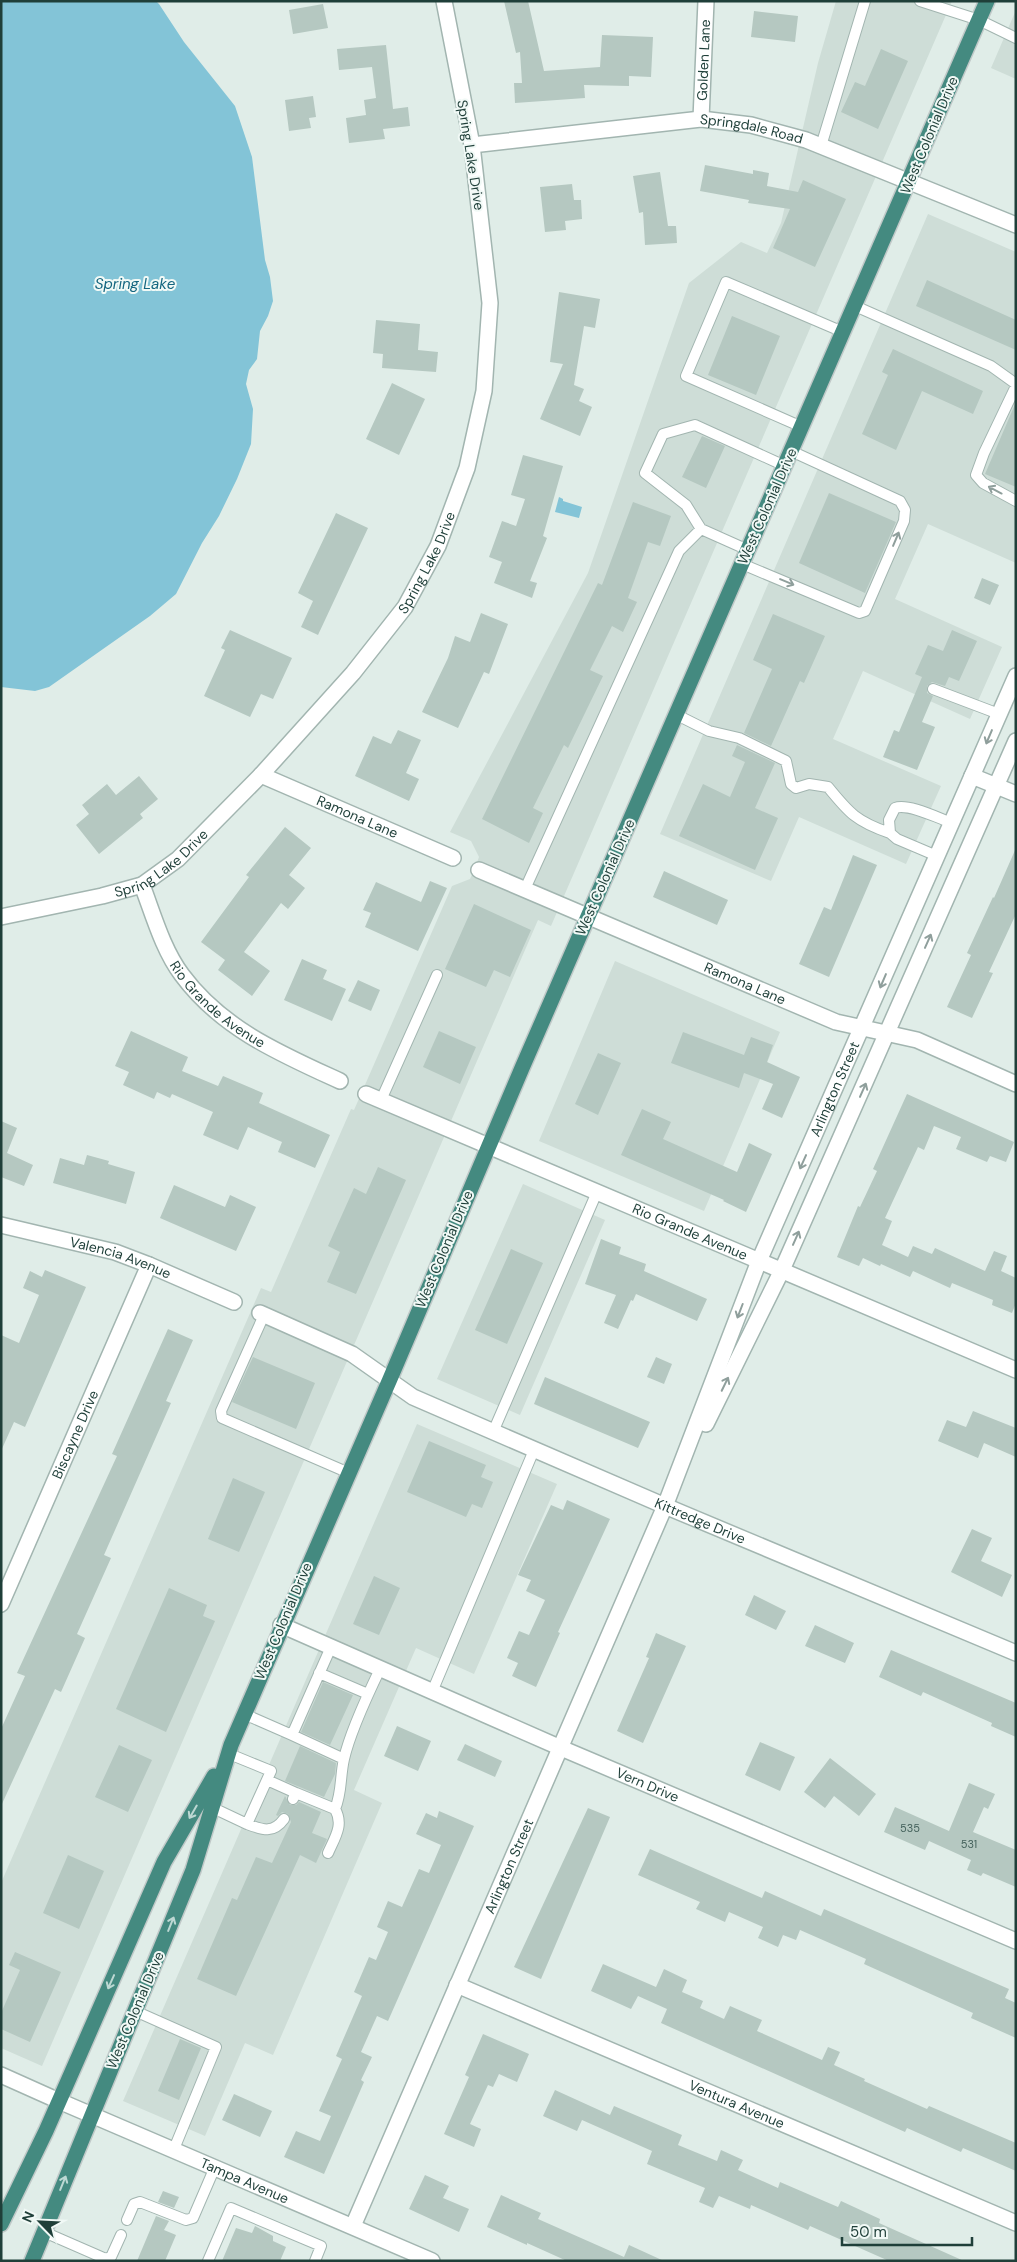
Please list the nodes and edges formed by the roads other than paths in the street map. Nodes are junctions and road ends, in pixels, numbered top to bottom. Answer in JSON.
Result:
{"nodes":[{"id":1,"x":444,"y":1,"type":"edge"},
{"id":2,"x":706,"y":1,"type":"edge"},
{"id":3,"x":865,"y":1,"type":"edge"},
{"id":4,"x":920,"y":1,"type":"edge"},
{"id":5,"x":987,"y":1,"type":"edge"},
{"id":6,"x":979,"y":20,"type":"junction"},
{"id":7,"x":1016,"y":38,"type":"edge"},
{"id":8,"x":701,"y":119,"type":"junction"},
{"id":9,"x":472,"y":145,"type":"junction"},
{"id":10,"x":821,"y":146,"type":"junction"},
{"id":11,"x":910,"y":180,"type":"junction"},
{"id":12,"x":1016,"y":225,"type":"edge"},
{"id":13,"x":855,"y":306,"type":"junction"},
{"id":14,"x":843,"y":332,"type":"junction"},
{"id":15,"x":1016,"y":385,"type":"edge"},
{"id":16,"x":802,"y":427,"type":"junction"},
{"id":17,"x":791,"y":451,"type":"junction"},
{"id":18,"x":785,"y":466,"type":"junction"},
{"id":19,"x":1016,"y":501,"type":"edge"},
{"id":20,"x":701,"y":529,"type":"junction"},
{"id":21,"x":745,"y":557,"type":"junction"},
{"id":22,"x":1016,"y":676,"type":"edge"},
{"id":23,"x":933,"y":689,"type":"dead end"},
{"id":24,"x":999,"y":714,"type":"junction"},
{"id":25,"x":677,"y":715,"type":"junction"},
{"id":26,"x":1016,"y":741,"type":"edge"},
{"id":27,"x":261,"y":775,"type":"junction"},
{"id":28,"x":972,"y":776,"type":"junction"},
{"id":29,"x":996,"y":786,"type":"junction"},
{"id":30,"x":1016,"y":794,"type":"edge"},
{"id":31,"x":952,"y":824,"type":"junction"},
{"id":32,"x":890,"y":833,"type":"junction"},
{"id":33,"x":937,"y":856,"type":"junction"},
{"id":34,"x":453,"y":858,"type":"dead end"},
{"id":35,"x":478,"y":870,"type":"dead end"},
{"id":36,"x":142,"y":885,"type":"junction"},
{"id":37,"x":525,"y":889,"type":"junction"},
{"id":38,"x":588,"y":916,"type":"junction"},
{"id":39,"x":1,"y":917,"type":"edge"},
{"id":40,"x":437,"y":975,"type":"dead end"},
{"id":41,"x":863,"y":1028,"type":"junction"},
{"id":42,"x":888,"y":1034,"type":"junction"},
{"id":43,"x":340,"y":1081,"type":"dead end"},
{"id":44,"x":1016,"y":1084,"type":"edge"},
{"id":45,"x":366,"y":1094,"type":"dead end"},
{"id":46,"x":381,"y":1100,"type":"junction"},
{"id":47,"x":488,"y":1145,"type":"junction"},
{"id":48,"x":598,"y":1192,"type":"junction"},
{"id":49,"x":1,"y":1226,"type":"edge"},
{"id":50,"x":759,"y":1261,"type":"junction"},
{"id":51,"x":149,"y":1265,"type":"junction"},
{"id":52,"x":782,"y":1270,"type":"junction"},
{"id":53,"x":234,"y":1302,"type":"dead end"},
{"id":54,"x":262,"y":1314,"type":"joint"},
{"id":55,"x":1016,"y":1370,"type":"edge"},
{"id":56,"x":390,"y":1379,"type":"junction"},
{"id":57,"x":494,"y":1432,"type":"junction"},
{"id":58,"x":534,"y":1450,"type":"junction"},
{"id":59,"x":348,"y":1473,"type":"junction"},
{"id":60,"x":665,"y":1506,"type":"junction"},
{"id":61,"x":1,"y":1604,"type":"edge"},
{"id":62,"x":281,"y":1625,"type":"junction"},
{"id":63,"x":330,"y":1647,"type":"junction"},
{"id":64,"x":1016,"y":1654,"type":"edge"},
{"id":65,"x":380,"y":1669,"type":"junction"},
{"id":66,"x":319,"y":1673,"type":"junction"},
{"id":67,"x":432,"y":1692,"type":"junction"},
{"id":68,"x":368,"y":1694,"type":"junction"},
{"id":69,"x":244,"y":1714,"type":"junction"},
{"id":70,"x":292,"y":1735,"type":"junction"},
{"id":71,"x":561,"y":1748,"type":"junction"},
{"id":72,"x":227,"y":1754,"type":"junction"},
{"id":73,"x":344,"y":1759,"type":"junction"},
{"id":74,"x":267,"y":1780,"type":"junction"},
{"id":75,"x":211,"y":1808,"type":"junction"},
{"id":76,"x":335,"y":1809,"type":"junction"},
{"id":77,"x":284,"y":1818,"type":"dead end"},
{"id":78,"x":248,"y":1824,"type":"junction"},
{"id":79,"x":328,"y":1853,"type":"dead end"},
{"id":80,"x":1016,"y":1941,"type":"edge"},
{"id":81,"x":458,"y":1985,"type":"junction"},
{"id":82,"x":135,"y":2011,"type":"junction"},
{"id":83,"x":1,"y":2075,"type":"edge"},
{"id":84,"x":59,"y":2101,"type":"junction"},
{"id":85,"x":91,"y":2114,"type":"junction"},
{"id":86,"x":174,"y":2149,"type":"junction"},
{"id":87,"x":215,"y":2167,"type":"junction"},
{"id":88,"x":126,"y":2220,"type":"dead end"},
{"id":89,"x":1,"y":2224,"type":"edge"},
{"id":90,"x":1016,"y":2224,"type":"edge"},
{"id":91,"x":353,"y":2226,"type":"junction"},
{"id":92,"x":44,"y":2232,"type":"junction"},
{"id":93,"x":121,"y":2235,"type":"dead end"},
{"id":94,"x":32,"y":2261,"type":"edge"},
{"id":95,"x":208,"y":2261,"type":"edge"},
{"id":96,"x":315,"y":2261,"type":"edge"},
{"id":97,"x":432,"y":2261,"type":"edge"}],
"edges":[{"from":1,"to":9,"type":"street","name":"Spring Lake Drive"},
{"from":2,"to":8,"type":"street","name":"Golden Lane"},
{"from":3,"to":10,"type":"lane"},
{"from":4,"to":6,"type":"lane"},
{"from":5,"to":6,"type":"highway","name":"West Colonial Drive"},
{"from":6,"to":7,"type":"lane"},
{"from":6,"to":11,"type":"highway","name":"West Colonial Drive"},
{"from":8,"to":9,"type":"street","name":"Springdale Road"},
{"from":8,"to":10,"type":"street","name":"Springdale Road"},
{"from":9,"to":27,"type":"street","name":"Spring Lake Drive"},
{"from":10,"to":11,"type":"street","name":"Springdale Road"},
{"from":11,"to":12,"type":"street","name":"Springdale Road"},
{"from":11,"to":13,"type":"highway","name":"West Colonial Drive"},
{"from":13,"to":14,"type":"highway","name":"West Colonial Drive"},
{"from":13,"to":15,"type":"lane"},
{"from":14,"to":16,"type":"highway","name":"West Colonial Drive"},
{"from":14,"to":16,"type":"lane"},
{"from":19,"to":15,"type":"lane","one_way":true},
{"from":16,"to":17,"type":"highway","name":"West Colonial Drive"},
{"from":17,"to":18,"type":"highway","name":"West Colonial Drive"},
{"from":21,"to":17,"type":"lane","one_way":true},
{"from":18,"to":20,"type":"lane"},
{"from":18,"to":21,"type":"highway","name":"West Colonial Drive"},
{"from":20,"to":21,"type":"lane"},
{"from":20,"to":37,"type":"lane"},
{"from":21,"to":25,"type":"highway","name":"West Colonial Drive"},
{"from":22,"to":24,"type":"street","name":"Arlington Street"},
{"from":23,"to":24,"type":"lane"},
{"from":24,"to":28,"type":"street","name":"Arlington Street","one_way":true},
{"from":25,"to":32,"type":"lane"},
{"from":25,"to":38,"type":"highway","name":"West Colonial Drive"},
{"from":26,"to":29,"type":"street","name":"Arlington Street"},
{"from":27,"to":34,"type":"street","name":"Ramona Lane"},
{"from":27,"to":36,"type":"street","name":"Spring Lake Drive"},
{"from":28,"to":29,"type":"street"},
{"from":28,"to":31,"type":"street","name":"Arlington Street"},
{"from":29,"to":30,"type":"street"},
{"from":42,"to":29,"type":"street","name":"Arlington Street","one_way":true},
{"from":31,"to":32,"type":"lane"},
{"from":31,"to":33,"type":"street","name":"Arlington Street"},
{"from":32,"to":33,"type":"lane"},
{"from":33,"to":41,"type":"street","name":"Arlington Street","one_way":true},
{"from":35,"to":37,"type":"street","name":"Ramona Lane"},
{"from":36,"to":39,"type":"street","name":"Spring Lake Drive"},
{"from":36,"to":43,"type":"street","name":"Rio Grande Avenue"},
{"from":37,"to":38,"type":"street","name":"Ramona Lane"},
{"from":38,"to":41,"type":"street","name":"Ramona Lane"},
{"from":38,"to":47,"type":"highway","name":"West Colonial Drive"},
{"from":40,"to":46,"type":"lane"},
{"from":41,"to":42,"type":"street","name":"Ramona Lane"},
{"from":41,"to":50,"type":"street","name":"Arlington Street","one_way":true},
{"from":42,"to":44,"type":"street","name":"Ramona Lane"},
{"from":52,"to":42,"type":"street","name":"Arlington Street","one_way":true},
{"from":45,"to":46,"type":"street","name":"Rio Grande Avenue"},
{"from":46,"to":47,"type":"street","name":"Rio Grande Avenue"},
{"from":47,"to":48,"type":"street","name":"Rio Grande Avenue"},
{"from":47,"to":56,"type":"highway","name":"West Colonial Drive"},
{"from":48,"to":50,"type":"street","name":"Rio Grande Avenue"},
{"from":48,"to":57,"type":"lane"},
{"from":49,"to":51,"type":"street","name":"Valencia Avenue"},
{"from":50,"to":52,"type":"street","name":"Rio Grande Avenue"},
{"from":50,"to":60,"type":"street","name":"Arlington Street","one_way":true},
{"from":51,"to":53,"type":"street","name":"Valencia Avenue"},
{"from":51,"to":61,"type":"street","name":"Biscayne Drive"},
{"from":52,"to":55,"type":"street","name":"Rio Grande Avenue"},
{"from":60,"to":52,"type":"street","name":"Arlington Street","one_way":true},
{"from":54,"to":56,"type":"street"},
{"from":54,"to":59,"type":"lane"},
{"from":56,"to":57,"type":"street","name":"Kittredge Drive"},
{"from":56,"to":59,"type":"highway","name":"West Colonial Drive"},
{"from":57,"to":58,"type":"street","name":"Kittredge Drive"},
{"from":58,"to":60,"type":"street","name":"Kittredge Drive"},
{"from":58,"to":67,"type":"lane"},
{"from":59,"to":62,"type":"highway","name":"West Colonial Drive"},
{"from":60,"to":64,"type":"street","name":"Kittredge Drive"},
{"from":60,"to":71,"type":"street","name":"Arlington Street"},
{"from":62,"to":63,"type":"street","name":"Vern Drive"},
{"from":62,"to":69,"type":"highway","name":"West Colonial Drive"},
{"from":63,"to":65,"type":"street","name":"Vern Drive"},
{"from":63,"to":66,"type":"lane"},
{"from":65,"to":67,"type":"street","name":"Vern Drive"},
{"from":65,"to":68,"type":"lane"},
{"from":66,"to":68,"type":"lane"},
{"from":66,"to":70,"type":"lane"},
{"from":67,"to":71,"type":"street","name":"Vern Drive"},
{"from":68,"to":73,"type":"lane"},
{"from":69,"to":70,"type":"lane"},
{"from":69,"to":72,"type":"highway","name":"West Colonial Drive"},
{"from":70,"to":73,"type":"lane"},
{"from":71,"to":80,"type":"street","name":"Vern Drive"},
{"from":71,"to":81,"type":"street","name":"Arlington Street"},
{"from":72,"to":74,"type":"lane"},
{"from":72,"to":75,"type":"highway","name":"West Colonial Drive"},
{"from":72,"to":84,"type":"highway","name":"West Colonial Drive","one_way":true},
{"from":73,"to":76,"type":"lane"},
{"from":74,"to":76,"type":"lane"},
{"from":74,"to":78,"type":"lane"},
{"from":75,"to":78,"type":"lane"},
{"from":82,"to":75,"type":"highway","name":"West Colonial Drive","one_way":true},
{"from":76,"to":79,"type":"lane"},
{"from":77,"to":78,"type":"lane"},
{"from":81,"to":90,"type":"street","name":"Ventura Avenue"},
{"from":81,"to":91,"type":"street","name":"Arlington Street"},
{"from":82,"to":85,"type":"highway","name":"West Colonial Drive"},
{"from":82,"to":86,"type":"lane"},
{"from":83,"to":84,"type":"street","name":"Tampa Avenue"},
{"from":84,"to":85,"type":"street","name":"Tampa Avenue"},
{"from":84,"to":89,"type":"highway","name":"West Colonial Drive"},
{"from":85,"to":86,"type":"street","name":"Tampa Avenue"},
{"from":92,"to":85,"type":"highway","name":"West Colonial Drive","one_way":true},
{"from":86,"to":87,"type":"street","name":"Tampa Avenue"},
{"from":87,"to":88,"type":"lane"},
{"from":87,"to":91,"type":"street","name":"Tampa Avenue"},
{"from":91,"to":97,"type":"street","name":"Tampa Avenue"},
{"from":92,"to":93,"type":"lane"},
{"from":92,"to":94,"type":"highway","name":"West Colonial Drive"},
{"from":95,"to":96,"type":"lane"}]}
